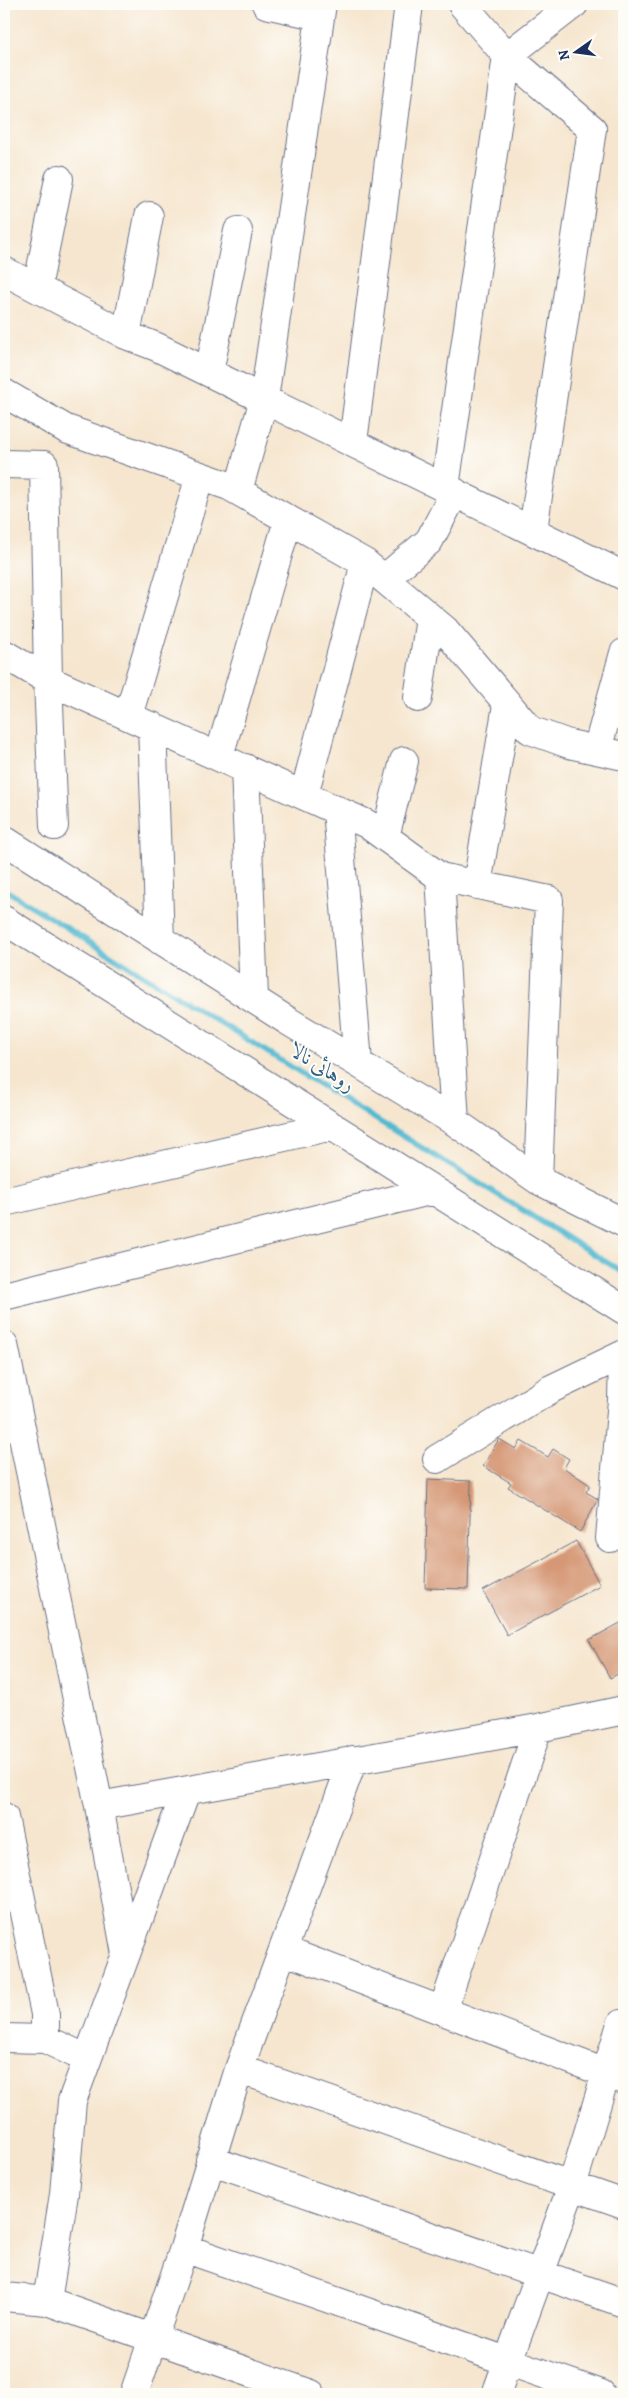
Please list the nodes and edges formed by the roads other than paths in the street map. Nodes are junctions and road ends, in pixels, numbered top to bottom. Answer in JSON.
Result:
{"nodes":[{"id":1,"x":266,"y":4,"type":"edge"},
{"id":2,"x":409,"y":4,"type":"edge"},
{"id":3,"x":462,"y":4,"type":"edge"},
{"id":4,"x":574,"y":4,"type":"edge"},
{"id":5,"x":321,"y":10,"type":"edge"},
{"id":6,"x":507,"y":56,"type":"junction"},
{"id":7,"x":59,"y":179,"type":"dead end"},
{"id":8,"x":149,"y":216,"type":"dead end"},
{"id":9,"x":238,"y":230,"type":"dead end"},
{"id":10,"x":4,"y":271,"type":"edge"},
{"id":11,"x":37,"y":288,"type":"junction"},
{"id":12,"x":126,"y":335,"type":"junction"},
{"id":13,"x":209,"y":372,"type":"junction"},
{"id":14,"x":4,"y":393,"type":"edge"},
{"id":15,"x":264,"y":399,"type":"junction"},
{"id":16,"x":66,"y":429,"type":"junction"},
{"id":17,"x":353,"y":442,"type":"junction"},
{"id":18,"x":4,"y":464,"type":"edge"},
{"id":19,"x":44,"y":465,"type":"junction"},
{"id":20,"x":200,"y":476,"type":"junction"},
{"id":21,"x":450,"y":490,"type":"junction"},
{"id":22,"x":238,"y":491,"type":"junction"},
{"id":23,"x":288,"y":520,"type":"junction"},
{"id":24,"x":534,"y":530,"type":"junction"},
{"id":25,"x":375,"y":571,"type":"junction"},
{"id":26,"x":624,"y":576,"type":"edge"},
{"id":27,"x":430,"y":618,"type":"junction"},
{"id":28,"x":624,"y":653,"type":"edge"},
{"id":29,"x":4,"y":654,"type":"edge"},
{"id":30,"x":48,"y":680,"type":"junction"},
{"id":31,"x":418,"y":698,"type":"dead end"},
{"id":32,"x":507,"y":706,"type":"junction"},
{"id":33,"x":140,"y":721,"type":"junction"},
{"id":34,"x":597,"y":750,"type":"junction"},
{"id":35,"x":220,"y":756,"type":"junction"},
{"id":36,"x":624,"y":756,"type":"edge"},
{"id":37,"x":404,"y":761,"type":"dead end"},
{"id":38,"x":245,"y":768,"type":"junction"},
{"id":39,"x":304,"y":795,"type":"junction"},
{"id":40,"x":337,"y":810,"type":"junction"},
{"id":41,"x":54,"y":826,"type":"dead end"},
{"id":42,"x":386,"y":837,"type":"junction"},
{"id":43,"x":4,"y":840,"type":"edge"},
{"id":44,"x":440,"y":877,"type":"junction"},
{"id":45,"x":477,"y":885,"type":"junction"},
{"id":46,"x":4,"y":920,"type":"edge"},
{"id":47,"x":160,"y":940,"type":"junction"},
{"id":48,"x":254,"y":998,"type":"junction"},
{"id":49,"x":358,"y":1063,"type":"junction"},
{"id":50,"x":455,"y":1122,"type":"junction"},
{"id":51,"x":332,"y":1126,"type":"junction"},
{"id":52,"x":538,"y":1180,"type":"junction"},
{"id":53,"x":434,"y":1190,"type":"junction"},
{"id":54,"x":4,"y":1202,"type":"edge"},
{"id":55,"x":624,"y":1223,"type":"edge"},
{"id":56,"x":4,"y":1296,"type":"edge"},
{"id":57,"x":624,"y":1310,"type":"edge"},
{"id":58,"x":4,"y":1345,"type":"edge"},
{"id":59,"x":624,"y":1354,"type":"edge"},
{"id":60,"x":437,"y":1459,"type":"dead end"},
{"id":61,"x":610,"y":1538,"type":"dead end"},
{"id":62,"x":624,"y":1710,"type":"edge"},
{"id":63,"x":538,"y":1728,"type":"junction"},
{"id":64,"x":353,"y":1760,"type":"junction"},
{"id":65,"x":186,"y":1791,"type":"junction"},
{"id":66,"x":100,"y":1806,"type":"junction"},
{"id":67,"x":4,"y":1816,"type":"edge"},
{"id":68,"x":283,"y":1950,"type":"junction"},
{"id":69,"x":126,"y":1954,"type":"junction"},
{"id":70,"x":443,"y":2010,"type":"junction"},
{"id":71,"x":621,"y":2024,"type":"dead end"},
{"id":72,"x":4,"y":2038,"type":"edge"},
{"id":73,"x":45,"y":2039,"type":"junction"},
{"id":74,"x":87,"y":2059,"type":"junction"},
{"id":75,"x":239,"y":2069,"type":"junction"},
{"id":76,"x":615,"y":2076,"type":"edge"},
{"id":77,"x":210,"y":2160,"type":"junction"},
{"id":78,"x":572,"y":2186,"type":"junction"},
{"id":79,"x":624,"y":2204,"type":"edge"},
{"id":80,"x":184,"y":2248,"type":"junction"},
{"id":81,"x":540,"y":2274,"type":"junction"},
{"id":82,"x":4,"y":2297,"type":"edge"},
{"id":83,"x":47,"y":2301,"type":"junction"},
{"id":84,"x":624,"y":2303,"type":"edge"},
{"id":85,"x":151,"y":2339,"type":"junction"},
{"id":86,"x":508,"y":2361,"type":"junction"},
{"id":87,"x":134,"y":2394,"type":"edge"},
{"id":88,"x":311,"y":2394,"type":"edge"},
{"id":89,"x":496,"y":2394,"type":"edge"},
{"id":90,"x":601,"y":2394,"type":"edge"}],
"edges":[{"from":1,"to":5,"type":"street"},
{"from":2,"to":17,"type":"street"},
{"from":3,"to":6,"type":"street"},
{"from":4,"to":6,"type":"street"},
{"from":5,"to":15,"type":"street"},
{"from":6,"to":21,"type":"street"},
{"from":6,"to":24,"type":"street"},
{"from":7,"to":11,"type":"street"},
{"from":8,"to":12,"type":"street"},
{"from":9,"to":13,"type":"street"},
{"from":10,"to":11,"type":"street"},
{"from":11,"to":12,"type":"street"},
{"from":12,"to":13,"type":"street"},
{"from":13,"to":15,"type":"street"},
{"from":14,"to":16,"type":"street"},
{"from":15,"to":17,"type":"street"},
{"from":15,"to":22,"type":"street"},
{"from":16,"to":19,"type":"street"},
{"from":16,"to":20,"type":"street"},
{"from":17,"to":21,"type":"street"},
{"from":18,"to":19,"type":"street"},
{"from":19,"to":30,"type":"street"},
{"from":20,"to":22,"type":"street"},
{"from":20,"to":33,"type":"street"},
{"from":21,"to":24,"type":"street"},
{"from":21,"to":25,"type":"street"},
{"from":22,"to":23,"type":"street"},
{"from":23,"to":25,"type":"street"},
{"from":23,"to":35,"type":"street"},
{"from":24,"to":26,"type":"street"},
{"from":25,"to":27,"type":"street"},
{"from":25,"to":39,"type":"street"},
{"from":27,"to":31,"type":"street"},
{"from":27,"to":32,"type":"street"},
{"from":28,"to":34,"type":"street"},
{"from":29,"to":30,"type":"street"},
{"from":30,"to":33,"type":"street"},
{"from":30,"to":41,"type":"street"},
{"from":32,"to":34,"type":"street"},
{"from":32,"to":45,"type":"street"},
{"from":33,"to":35,"type":"street"},
{"from":33,"to":47,"type":"street"},
{"from":34,"to":36,"type":"street"},
{"from":35,"to":38,"type":"street"},
{"from":37,"to":42,"type":"street"},
{"from":38,"to":39,"type":"street"},
{"from":38,"to":48,"type":"street"},
{"from":39,"to":40,"type":"street"},
{"from":40,"to":42,"type":"street"},
{"from":40,"to":49,"type":"street"},
{"from":42,"to":44,"type":"street"},
{"from":43,"to":47,"type":"street"},
{"from":44,"to":45,"type":"street"},
{"from":44,"to":50,"type":"street"},
{"from":45,"to":52,"type":"street"},
{"from":46,"to":51,"type":"street"},
{"from":47,"to":48,"type":"street"},
{"from":48,"to":49,"type":"street"},
{"from":49,"to":50,"type":"street"},
{"from":50,"to":52,"type":"street"},
{"from":51,"to":53,"type":"street"},
{"from":51,"to":54,"type":"street"},
{"from":52,"to":55,"type":"street"},
{"from":53,"to":56,"type":"street"},
{"from":53,"to":57,"type":"street"},
{"from":58,"to":66,"type":"street"},
{"from":59,"to":60,"type":"street"},
{"from":59,"to":61,"type":"street"},
{"from":62,"to":63,"type":"street"},
{"from":63,"to":64,"type":"street"},
{"from":63,"to":70,"type":"street"},
{"from":64,"to":65,"type":"street"},
{"from":64,"to":68,"type":"street"},
{"from":65,"to":66,"type":"street"},
{"from":65,"to":69,"type":"street"},
{"from":66,"to":69,"type":"street"},
{"from":67,"to":73,"type":"street"},
{"from":68,"to":70,"type":"street"},
{"from":68,"to":75,"type":"street"},
{"from":69,"to":74,"type":"street"},
{"from":70,"to":76,"type":"street"},
{"from":71,"to":76,"type":"street"},
{"from":72,"to":73,"type":"street"},
{"from":73,"to":74,"type":"street"},
{"from":74,"to":83,"type":"street"},
{"from":75,"to":77,"type":"street"},
{"from":75,"to":78,"type":"street"},
{"from":76,"to":78,"type":"street"},
{"from":77,"to":80,"type":"street"},
{"from":77,"to":81,"type":"street"},
{"from":78,"to":79,"type":"street"},
{"from":78,"to":81,"type":"street"},
{"from":80,"to":85,"type":"street"},
{"from":80,"to":86,"type":"street"},
{"from":81,"to":84,"type":"street"},
{"from":81,"to":86,"type":"street"},
{"from":82,"to":83,"type":"street"},
{"from":83,"to":85,"type":"street"},
{"from":85,"to":87,"type":"street"},
{"from":85,"to":88,"type":"street"},
{"from":86,"to":89,"type":"street"},
{"from":86,"to":90,"type":"street"}]}
